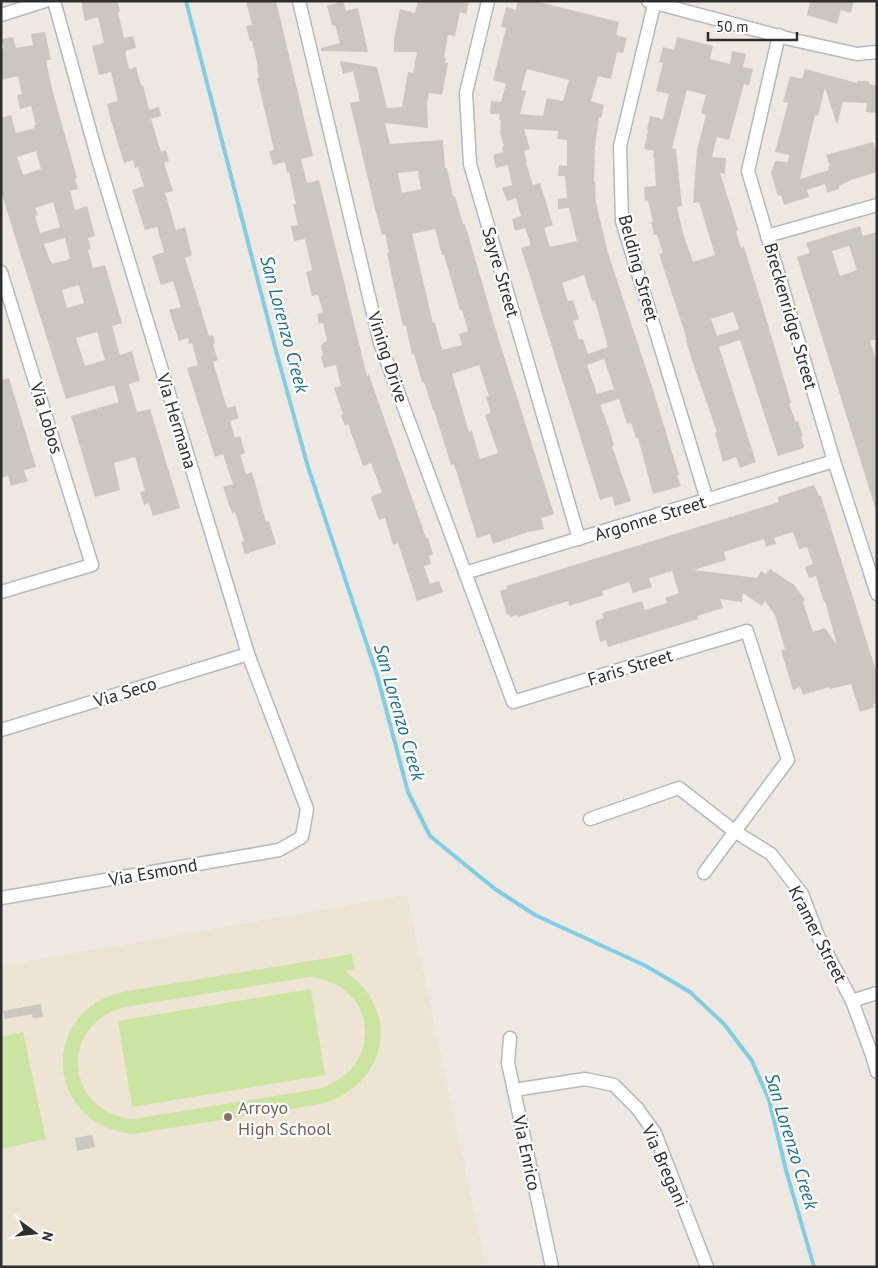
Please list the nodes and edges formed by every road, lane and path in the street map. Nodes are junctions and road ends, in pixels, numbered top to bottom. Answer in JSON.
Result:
{"nodes":[{"id":1,"x":45,"y":1,"type":"edge"},
{"id":2,"x":54,"y":1,"type":"edge"},
{"id":3,"x":299,"y":1,"type":"edge"},
{"id":4,"x":488,"y":1,"type":"edge"},
{"id":5,"x":652,"y":2,"type":"edge"},
{"id":6,"x":1,"y":15,"type":"edge"},
{"id":7,"x":779,"y":35,"type":"junction"},
{"id":8,"x":877,"y":52,"type":"edge"},
{"id":9,"x":877,"y":205,"type":"edge"},
{"id":10,"x":767,"y":236,"type":"junction"},
{"id":11,"x":1,"y":272,"type":"edge"},
{"id":12,"x":834,"y":461,"type":"junction"},
{"id":13,"x":707,"y":500,"type":"junction"},
{"id":14,"x":579,"y":539,"type":"junction"},
{"id":15,"x":466,"y":573,"type":"junction"},
{"id":16,"x":1,"y":592,"type":"edge"},
{"id":17,"x":877,"y":594,"type":"edge"},
{"id":18,"x":248,"y":654,"type":"junction"},
{"id":19,"x":513,"y":702,"type":"joint"},
{"id":20,"x":1,"y":730,"type":"edge"},
{"id":21,"x":590,"y":819,"type":"dead end"},
{"id":22,"x":734,"y":831,"type":"junction"},
{"id":23,"x":302,"y":837,"type":"joint"},
{"id":24,"x":704,"y":873,"type":"dead end"},
{"id":25,"x":1,"y":898,"type":"edge"},
{"id":26,"x":877,"y":993,"type":"edge"},
{"id":27,"x":852,"y":1001,"type":"junction"},
{"id":28,"x":510,"y":1038,"type":"dead end"},
{"id":29,"x":877,"y":1072,"type":"edge"},
{"id":30,"x":514,"y":1090,"type":"junction"},
{"id":31,"x":552,"y":1267,"type":"edge"},
{"id":32,"x":707,"y":1267,"type":"edge"}],
"edges":[{"from":1,"to":6,"type":"street"},
{"from":2,"to":18,"type":"street","name":"Via Hermana"},
{"from":3,"to":15,"type":"street","name":"Vining Drive"},
{"from":4,"to":14,"type":"street","name":"Sayre Street"},
{"from":5,"to":7,"type":"street"},
{"from":5,"to":13,"type":"street","name":"Belding Street"},
{"from":7,"to":8,"type":"street"},
{"from":7,"to":10,"type":"street","name":"Breckenridge Street"},
{"from":9,"to":10,"type":"street"},
{"from":10,"to":12,"type":"street","name":"Breckenridge Street"},
{"from":11,"to":16,"type":"street","name":"Via Lobos"},
{"from":12,"to":13,"type":"street","name":"Argonne Street"},
{"from":12,"to":17,"type":"street","name":"Breckenridge Street"},
{"from":13,"to":14,"type":"street","name":"Argonne Street"},
{"from":14,"to":15,"type":"street","name":"Argonne Street"},
{"from":15,"to":19,"type":"street","name":"Vining Drive"},
{"from":18,"to":20,"type":"street","name":"Via Seco"},
{"from":18,"to":23,"type":"street","name":"Via Hermana"},
{"from":19,"to":22,"type":"street","name":"Faris Street"},
{"from":21,"to":22,"type":"street","name":"Kramer Street"},
{"from":22,"to":24,"type":"street"},
{"from":22,"to":27,"type":"street","name":"Kramer Street"},
{"from":23,"to":25,"type":"street","name":"Via Esmond"},
{"from":26,"to":27,"type":"street"},
{"from":27,"to":29,"type":"street","name":"Kramer Street"},
{"from":28,"to":30,"type":"street","name":"Via Enrico"},
{"from":30,"to":31,"type":"street","name":"Via Enrico"},
{"from":30,"to":32,"type":"street","name":"Via Bregani"}]}
